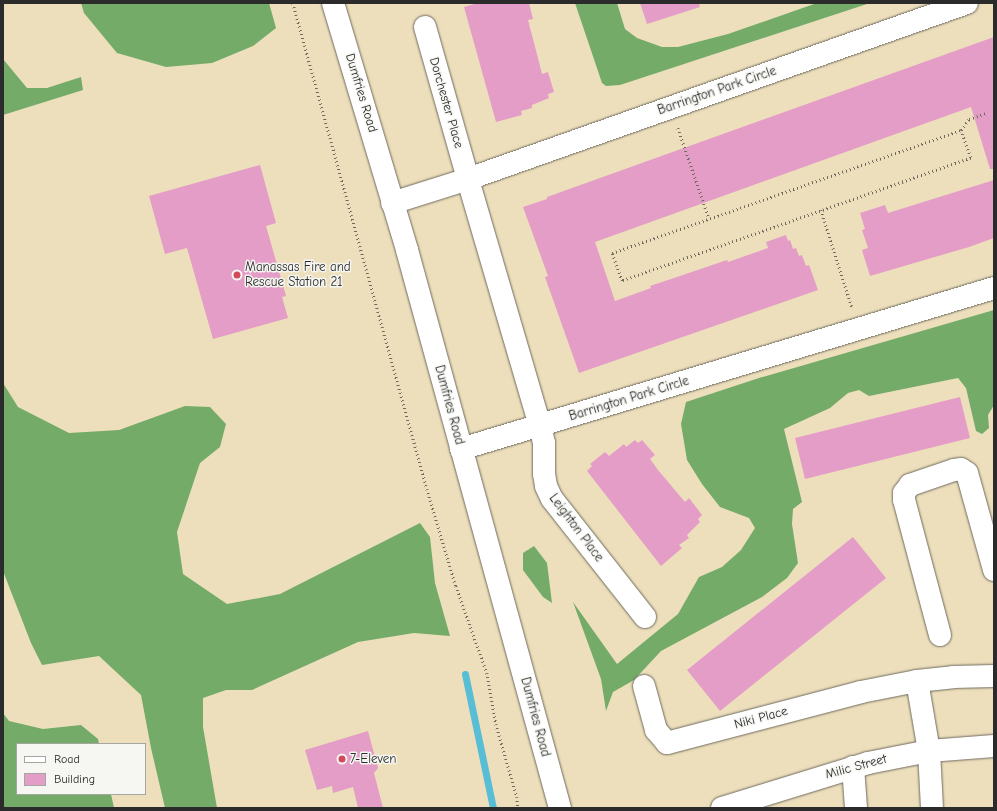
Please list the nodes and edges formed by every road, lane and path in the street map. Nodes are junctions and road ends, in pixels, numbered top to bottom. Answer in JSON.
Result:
{"nodes":[{"id":1,"x":293,"y":3,"type":"edge"},
{"id":2,"x":333,"y":3,"type":"edge"},
{"id":3,"x":967,"y":3,"type":"edge"},
{"id":4,"x":425,"y":27,"type":"dead end"},
{"id":5,"x":670,"y":107,"type":"junction"},
{"id":6,"x":986,"y":113,"type":"dead end"},
{"id":7,"x":961,"y":130,"type":"junction"},
{"id":8,"x":468,"y":179,"type":"junction"},
{"id":9,"x":392,"y":203,"type":"junction"},
{"id":10,"x":821,"y":210,"type":"junction"},
{"id":11,"x":710,"y":218,"type":"junction"},
{"id":12,"x":994,"y":288,"type":"edge"},
{"id":13,"x":859,"y":329,"type":"junction"},
{"id":14,"x":540,"y":426,"type":"junction"},
{"id":15,"x":461,"y":449,"type":"junction"},
{"id":16,"x":994,"y":570,"type":"edge"},
{"id":17,"x":645,"y":617,"type":"dead end"},
{"id":18,"x":940,"y":635,"type":"dead end"},
{"id":19,"x":994,"y":676,"type":"edge"},
{"id":20,"x":917,"y":681,"type":"junction"},
{"id":21,"x":644,"y":686,"type":"dead end"},
{"id":22,"x":994,"y":746,"type":"edge"},
{"id":23,"x":929,"y":751,"type":"junction"},
{"id":24,"x":853,"y":767,"type":"junction"},
{"id":25,"x":518,"y":808,"type":"edge"},
{"id":26,"x":560,"y":808,"type":"edge"},
{"id":27,"x":722,"y":808,"type":"edge"},
{"id":28,"x":856,"y":808,"type":"edge"},
{"id":29,"x":932,"y":808,"type":"edge"}],
"edges":[{"from":1,"to":25,"type":"path"},
{"from":2,"to":9,"type":"street","name":"Dumfries Road"},
{"from":3,"to":5,"type":"street","name":"Barrington Park Circle"},
{"from":4,"to":8,"type":"street","name":"Dorchester Place"},
{"from":5,"to":8,"type":"street","name":"Barrington Park Circle"},
{"from":5,"to":11,"type":"path"},
{"from":6,"to":7,"type":"path"},
{"from":7,"to":10,"type":"path"},
{"from":7,"to":11,"type":"path"},
{"from":8,"to":9,"type":"street","name":"Barrington Park Circle"},
{"from":8,"to":14,"type":"street"},
{"from":9,"to":15,"type":"street","name":"Dumfries Road"},
{"from":10,"to":11,"type":"path"},
{"from":10,"to":13,"type":"path"},
{"from":12,"to":13,"type":"street","name":"Barrington Park Circle"},
{"from":13,"to":14,"type":"street","name":"Barrington Park Circle"},
{"from":14,"to":15,"type":"street","name":"Barrington Park Circle"},
{"from":14,"to":17,"type":"street","name":"Leighton Place"},
{"from":15,"to":26,"type":"street","name":"Dumfries Road"},
{"from":16,"to":18,"type":"street"},
{"from":19,"to":20,"type":"street","name":"Niki Place"},
{"from":20,"to":21,"type":"street","name":"Niki Place"},
{"from":20,"to":23,"type":"street"},
{"from":22,"to":23,"type":"street","name":"Milic Street"},
{"from":23,"to":24,"type":"street","name":"Milic Street"},
{"from":23,"to":29,"type":"street"},
{"from":24,"to":27,"type":"street","name":"Milic Street"},
{"from":24,"to":28,"type":"street"}]}
